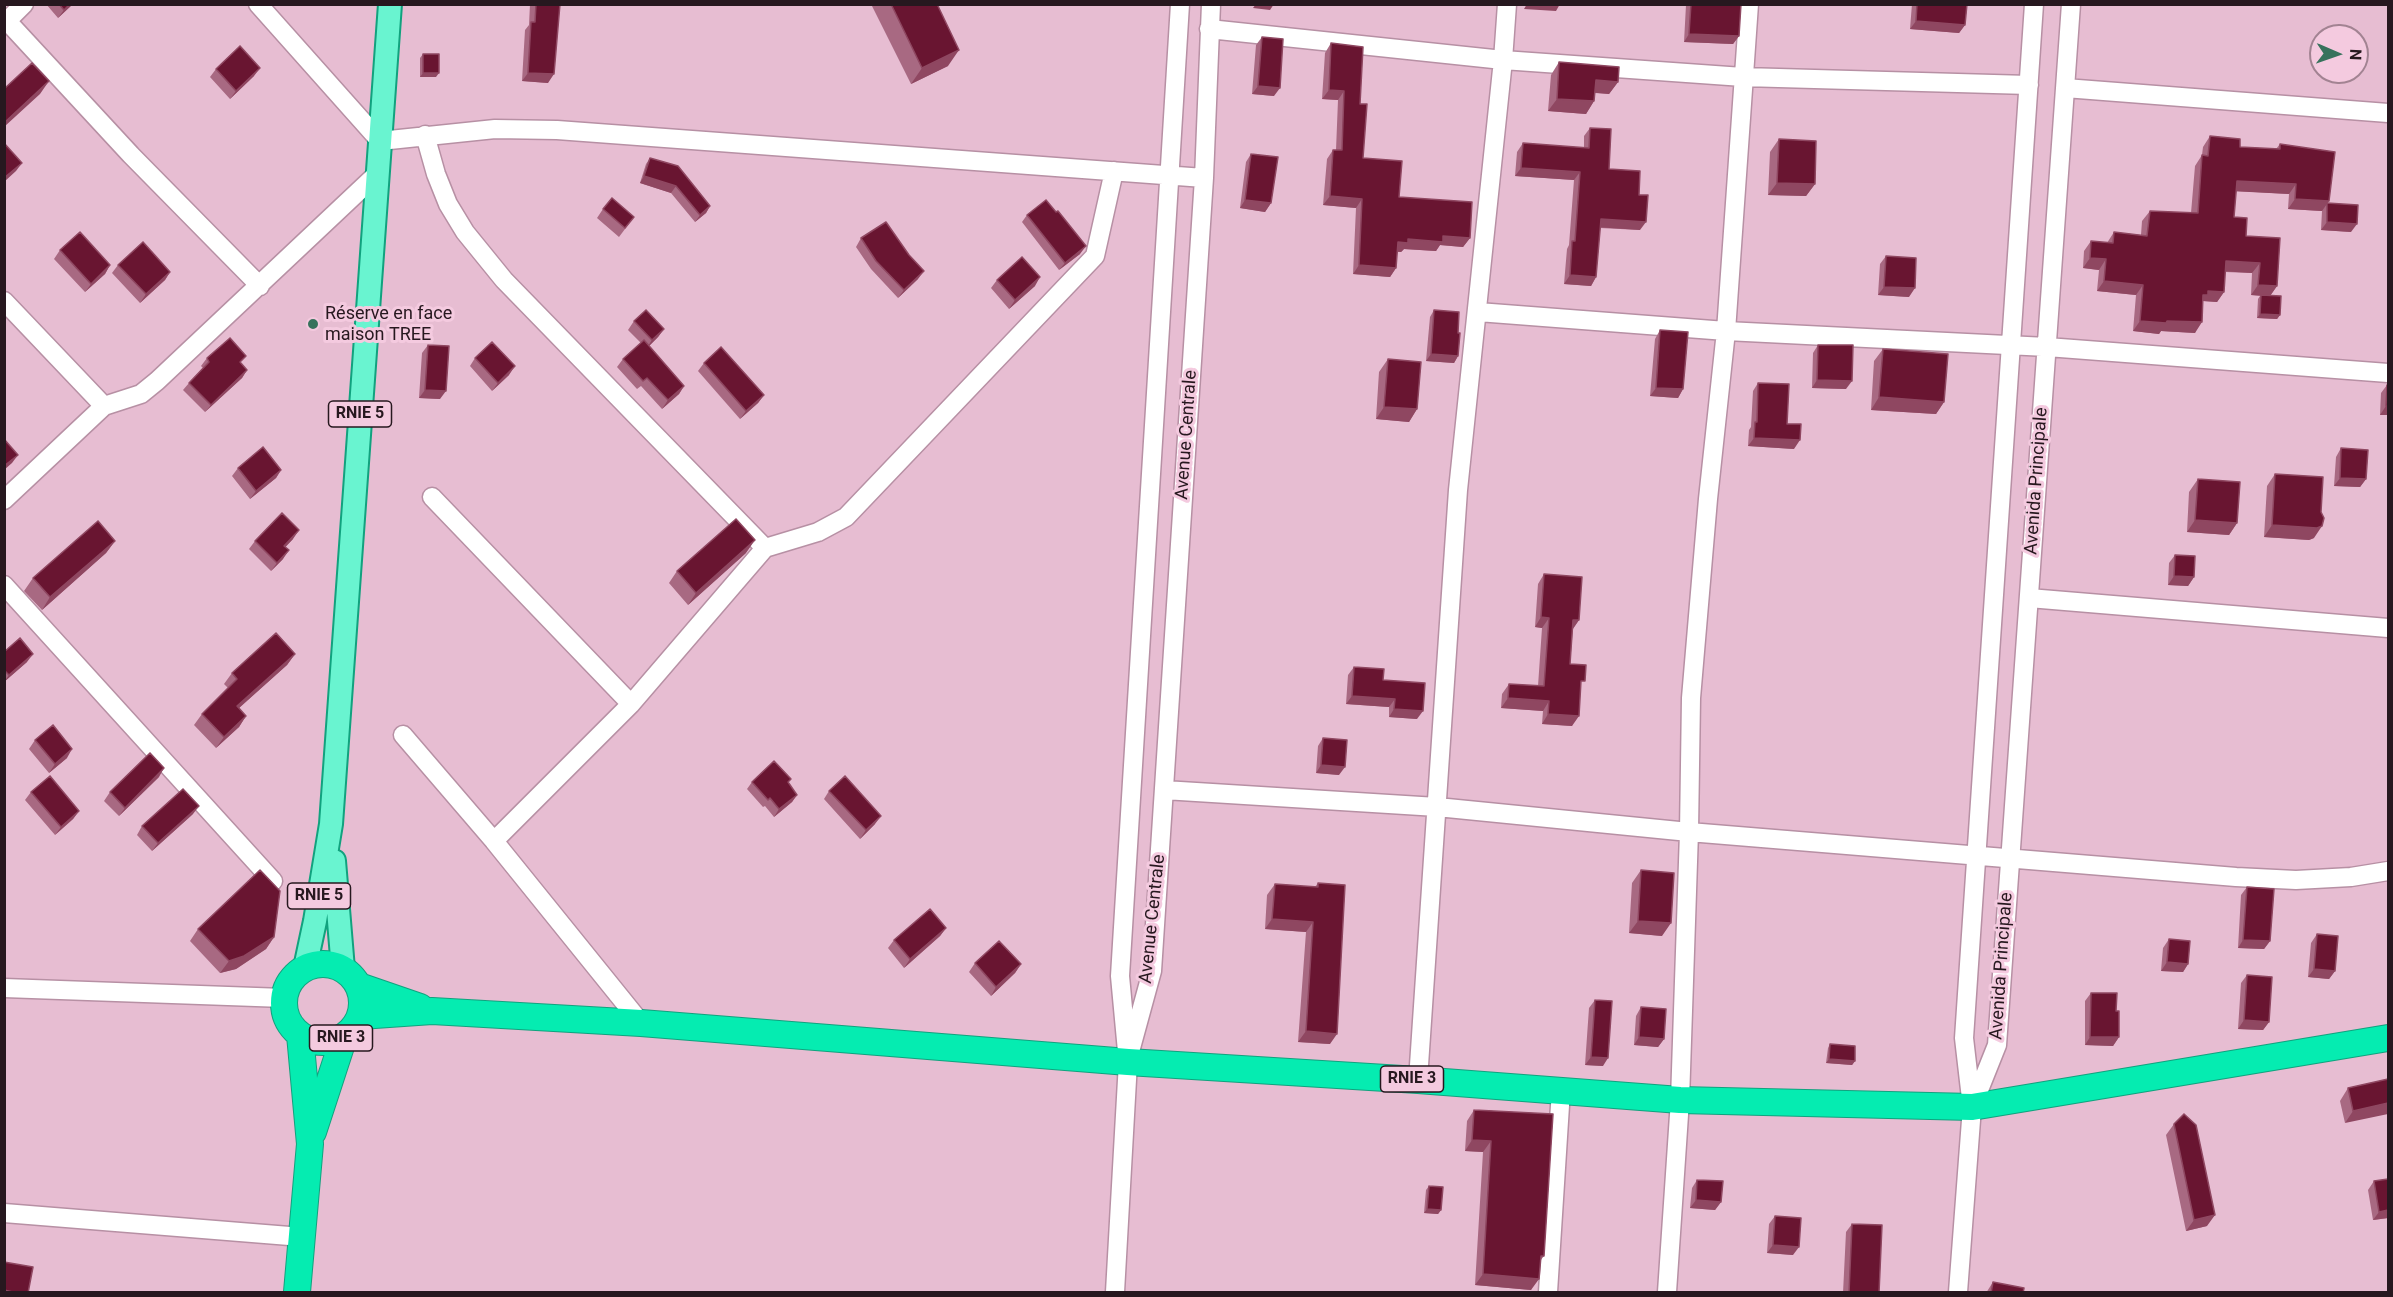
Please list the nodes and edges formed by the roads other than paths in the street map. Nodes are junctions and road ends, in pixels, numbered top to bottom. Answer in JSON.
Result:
{"nodes":[{"id":1,"x":24,"y":4,"type":"edge"},
{"id":2,"x":258,"y":4,"type":"edge"},
{"id":3,"x":390,"y":4,"type":"edge"},
{"id":4,"x":1180,"y":4,"type":"edge"},
{"id":5,"x":1211,"y":4,"type":"edge"},
{"id":6,"x":1507,"y":4,"type":"edge"},
{"id":7,"x":1749,"y":4,"type":"edge"},
{"id":8,"x":2034,"y":4,"type":"edge"},
{"id":9,"x":2071,"y":4,"type":"edge"},
{"id":10,"x":6,"y":23,"type":"edge"},
{"id":11,"x":1209,"y":29,"type":"junction"},
{"id":12,"x":1503,"y":60,"type":"junction"},
{"id":13,"x":1743,"y":77,"type":"junction"},
{"id":14,"x":2029,"y":85,"type":"junction"},
{"id":15,"x":2065,"y":88,"type":"junction"},
{"id":16,"x":2388,"y":113,"type":"edge"},
{"id":17,"x":425,"y":135,"type":"junction"},
{"id":18,"x":380,"y":141,"type":"junction"},
{"id":19,"x":1114,"y":171,"type":"junction"},
{"id":20,"x":378,"y":173,"type":"junction"},
{"id":21,"x":1170,"y":176,"type":"junction"},
{"id":22,"x":1204,"y":178,"type":"junction"},
{"id":23,"x":260,"y":286,"type":"junction"},
{"id":24,"x":4,"y":301,"type":"edge"},
{"id":25,"x":1478,"y":312,"type":"junction"},
{"id":26,"x":1726,"y":331,"type":"junction"},
{"id":27,"x":2011,"y":345,"type":"junction"},
{"id":28,"x":2047,"y":346,"type":"junction"},
{"id":29,"x":2388,"y":373,"type":"edge"},
{"id":30,"x":104,"y":406,"type":"junction"},
{"id":31,"x":432,"y":497,"type":"dead end"},
{"id":32,"x":4,"y":500,"type":"edge"},
{"id":33,"x":765,"y":548,"type":"junction"},
{"id":34,"x":4,"y":585,"type":"edge"},
{"id":35,"x":2029,"y":597,"type":"junction"},
{"id":36,"x":2388,"y":628,"type":"edge"},
{"id":37,"x":631,"y":704,"type":"junction"},
{"id":38,"x":403,"y":735,"type":"dead end"},
{"id":39,"x":1164,"y":790,"type":"junction"},
{"id":40,"x":1437,"y":807,"type":"junction"},
{"id":41,"x":331,"y":824,"type":"junction"},
{"id":42,"x":1689,"y":832,"type":"junction"},
{"id":43,"x":494,"y":841,"type":"junction"},
{"id":44,"x":1976,"y":857,"type":"junction"},
{"id":45,"x":2010,"y":860,"type":"junction"},
{"id":46,"x":2388,"y":871,"type":"edge"},
{"id":47,"x":273,"y":880,"type":"edge"},
{"id":48,"x":305,"y":968,"type":"junction"},
{"id":49,"x":351,"y":977,"type":"junction"},
{"id":50,"x":4,"y":988,"type":"edge"},
{"id":51,"x":284,"y":998,"type":"junction"},
{"id":52,"x":432,"y":1011,"type":"junction"},
{"id":53,"x":360,"y":1016,"type":"junction"},
{"id":54,"x":641,"y":1023,"type":"junction"},
{"id":55,"x":300,"y":1035,"type":"junction"},
{"id":56,"x":344,"y":1037,"type":"junction"},
{"id":57,"x":2388,"y":1038,"type":"edge"},
{"id":58,"x":1128,"y":1062,"type":"junction"},
{"id":59,"x":1418,"y":1080,"type":"junction"},
{"id":60,"x":1561,"y":1090,"type":"junction"},
{"id":61,"x":1680,"y":1100,"type":"junction"},
{"id":62,"x":1972,"y":1107,"type":"junction"},
{"id":63,"x":310,"y":1144,"type":"junction"},
{"id":64,"x":4,"y":1213,"type":"edge"},
{"id":65,"x":302,"y":1237,"type":"junction"},
{"id":66,"x":297,"y":1293,"type":"edge"},
{"id":67,"x":1115,"y":1293,"type":"edge"},
{"id":68,"x":1548,"y":1293,"type":"edge"},
{"id":69,"x":1667,"y":1293,"type":"edge"},
{"id":70,"x":1958,"y":1293,"type":"edge"}],
"edges":[{"from":1,"to":10,"type":"street"},
{"from":2,"to":18,"type":"street"},
{"from":3,"to":18,"type":"main road","number":"RNIE 5"},
{"from":4,"to":21,"type":"street","name":"Avenue Centrale"},
{"from":5,"to":11,"type":"street","name":"Avenue Centrale"},
{"from":6,"to":12,"type":"street"},
{"from":7,"to":13,"type":"street"},
{"from":8,"to":14,"type":"street","name":"Avenida Principale"},
{"from":9,"to":15,"type":"street","name":"Avenida Principale"},
{"from":10,"to":23,"type":"street"},
{"from":11,"to":12,"type":"street"},
{"from":11,"to":22,"type":"street","name":"Avenue Centrale"},
{"from":12,"to":13,"type":"street"},
{"from":12,"to":25,"type":"street"},
{"from":13,"to":14,"type":"street"},
{"from":13,"to":26,"type":"street"},
{"from":14,"to":27,"type":"street","name":"Avenida Principale"},
{"from":15,"to":16,"type":"street"},
{"from":15,"to":28,"type":"street","name":"Avenida Principale"},
{"from":17,"to":18,"type":"street"},
{"from":17,"to":19,"type":"street"},
{"from":17,"to":33,"type":"street"},
{"from":18,"to":20,"type":"main road","number":"RNIE 5"},
{"from":19,"to":21,"type":"street"},
{"from":19,"to":33,"type":"street"},
{"from":20,"to":23,"type":"street"},
{"from":20,"to":41,"type":"main road","number":"RNIE 5"},
{"from":21,"to":22,"type":"street"},
{"from":21,"to":58,"type":"street","name":"Avenue Centrale"},
{"from":22,"to":39,"type":"street","name":"Avenue Centrale"},
{"from":23,"to":30,"type":"street"},
{"from":24,"to":30,"type":"street"},
{"from":25,"to":26,"type":"street"},
{"from":25,"to":40,"type":"street"},
{"from":26,"to":27,"type":"street"},
{"from":26,"to":42,"type":"street"},
{"from":27,"to":28,"type":"street"},
{"from":27,"to":44,"type":"street","name":"Avenida Principale"},
{"from":28,"to":29,"type":"street"},
{"from":28,"to":35,"type":"street","name":"Avenida Principale"},
{"from":30,"to":32,"type":"street"},
{"from":31,"to":37,"type":"street"},
{"from":33,"to":37,"type":"street"},
{"from":34,"to":47,"type":"street"},
{"from":35,"to":36,"type":"street"},
{"from":35,"to":45,"type":"street","name":"Avenida Principale"},
{"from":37,"to":43,"type":"street"},
{"from":38,"to":43,"type":"street"},
{"from":39,"to":40,"type":"street"},
{"from":39,"to":58,"type":"street","name":"Avenue Centrale"},
{"from":40,"to":42,"type":"street"},
{"from":40,"to":59,"type":"street"},
{"from":41,"to":48,"type":"main road","number":"RNIE 5"},
{"from":41,"to":49,"type":"main road","number":"RNIE 5"},
{"from":42,"to":44,"type":"street"},
{"from":42,"to":61,"type":"street"},
{"from":43,"to":54,"type":"street"},
{"from":44,"to":45,"type":"street"},
{"from":44,"to":62,"type":"street","name":"Avenida Principale"},
{"from":45,"to":46,"type":"street"},
{"from":45,"to":62,"type":"street","name":"Avenida Principale"},
{"from":48,"to":49,"type":"highway","number":"RNIE 3"},
{"from":48,"to":51,"type":"highway"},
{"from":49,"to":52,"type":"highway","number":"RNIE 3"},
{"from":49,"to":53,"type":"highway","number":"RNIE 3"},
{"from":50,"to":51,"type":"street"},
{"from":51,"to":55,"type":"highway","number":"RNIE 3"},
{"from":52,"to":53,"type":"highway","number":"RNIE 3"},
{"from":52,"to":54,"type":"highway","number":"RNIE 3"},
{"from":53,"to":56,"type":"highway","number":"RNIE 3"},
{"from":54,"to":58,"type":"highway","number":"RNIE 3"},
{"from":55,"to":56,"type":"highway","number":"RNIE 3"},
{"from":55,"to":63,"type":"highway","number":"RNIE 3"},
{"from":56,"to":63,"type":"highway","number":"RNIE 3"},
{"from":57,"to":62,"type":"highway","number":"RNIE 3"},
{"from":58,"to":59,"type":"highway","number":"RNIE 3"},
{"from":58,"to":67,"type":"street"},
{"from":59,"to":60,"type":"highway","number":"RNIE 3"},
{"from":60,"to":61,"type":"highway","number":"RNIE 3"},
{"from":60,"to":68,"type":"street"},
{"from":61,"to":62,"type":"highway","number":"RNIE 3"},
{"from":61,"to":69,"type":"street"},
{"from":62,"to":70,"type":"street"},
{"from":63,"to":65,"type":"highway","number":"RNIE 3"},
{"from":64,"to":65,"type":"street"},
{"from":65,"to":66,"type":"highway","number":"RNIE 3"}]}
